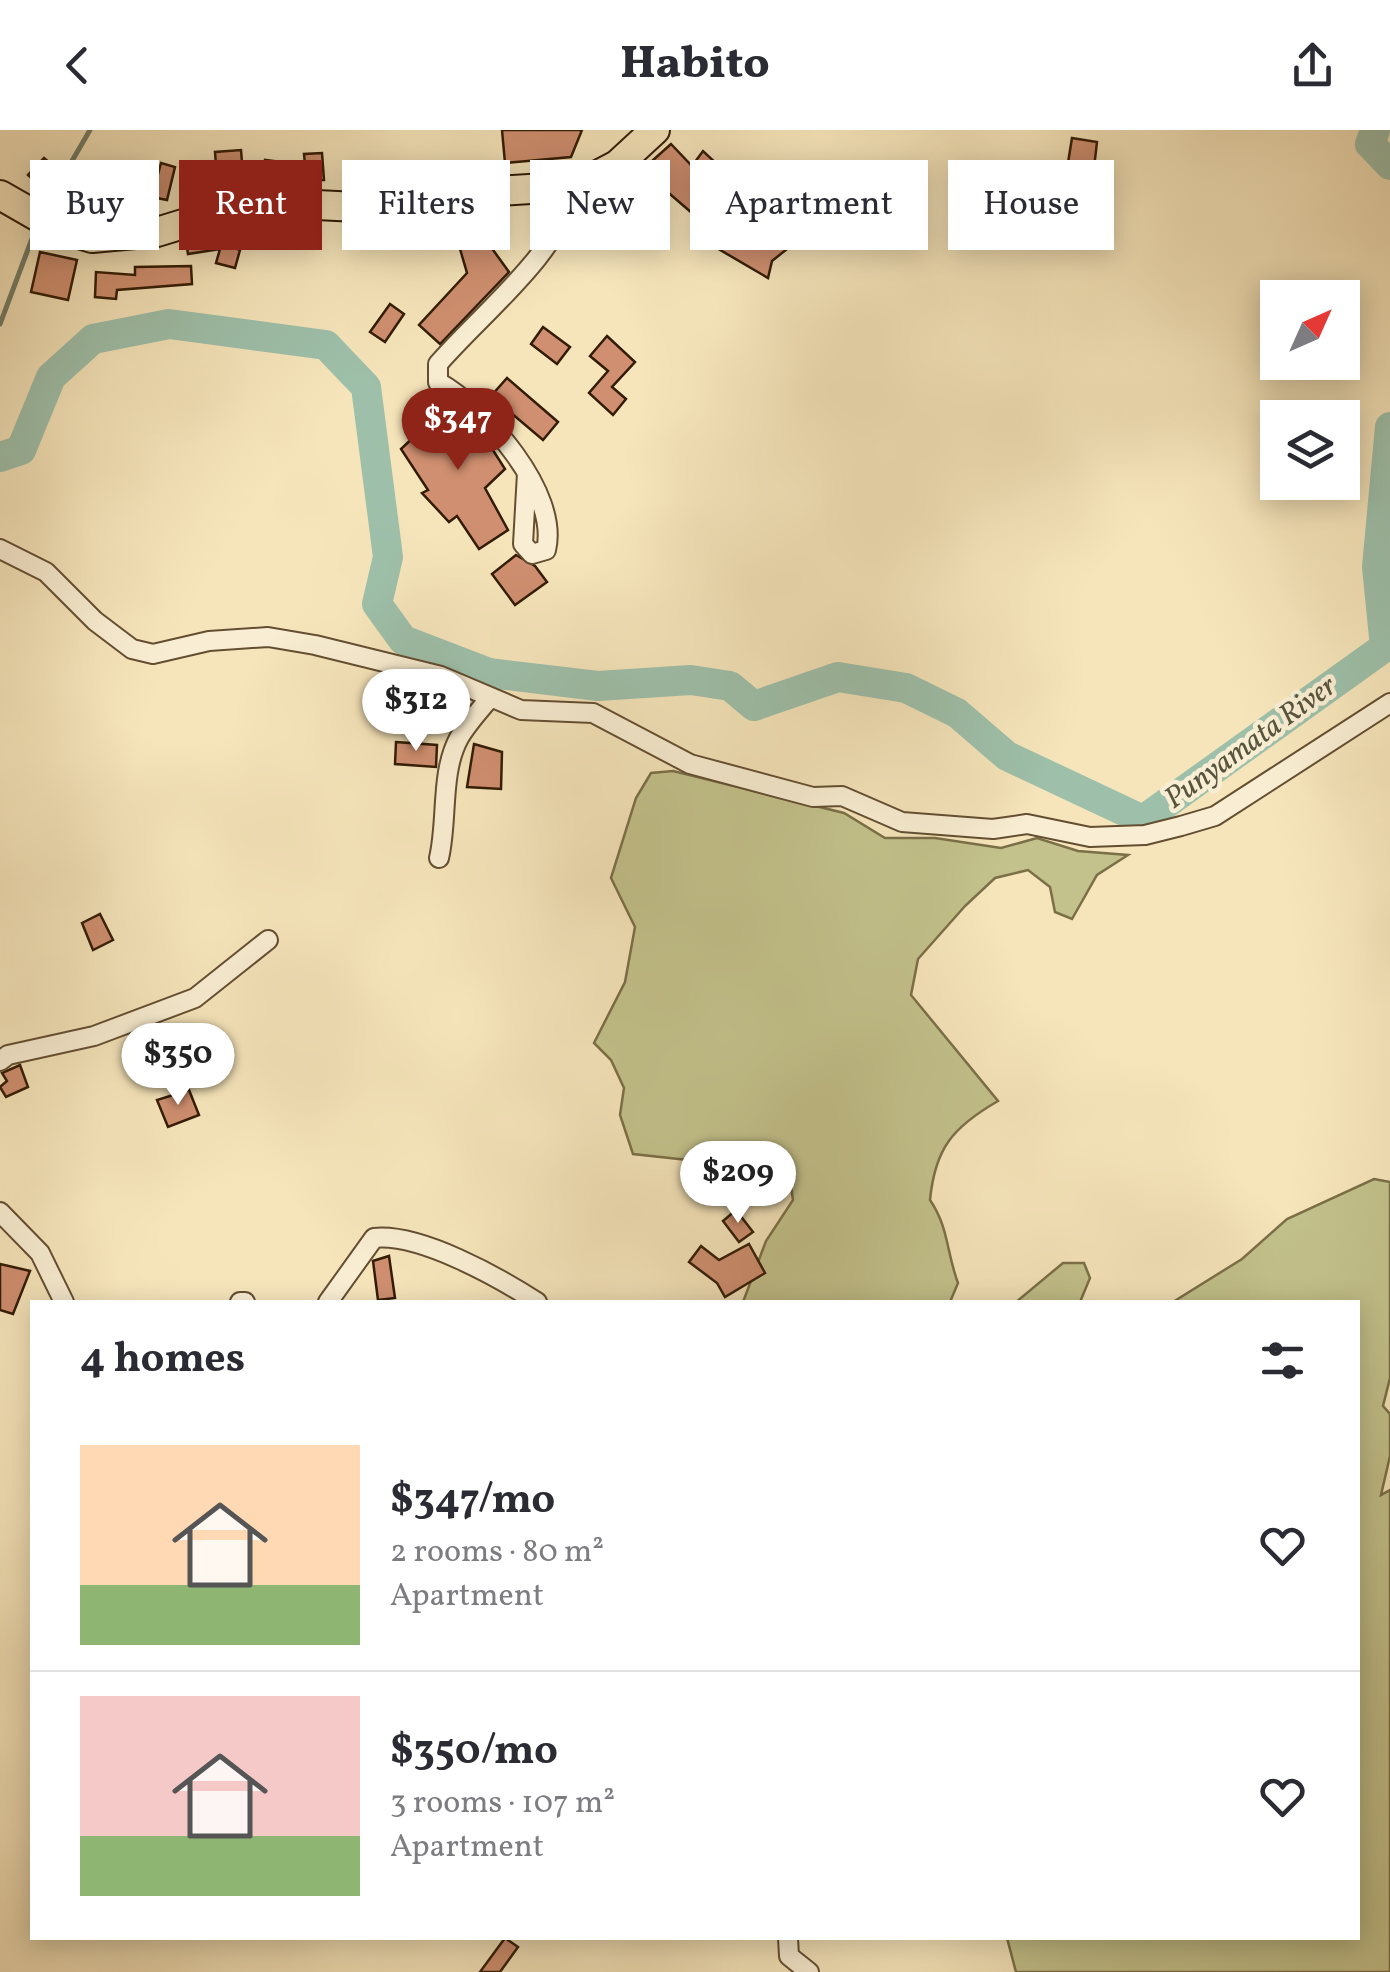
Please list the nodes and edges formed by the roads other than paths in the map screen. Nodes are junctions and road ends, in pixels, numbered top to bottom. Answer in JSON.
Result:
{"nodes":[{"id":1,"x":655,"y":130,"type":"edge"},
{"id":2,"x":622,"y":160,"type":"edge"},
{"id":3,"x":530,"y":189,"type":"edge"},
{"id":4,"x":12,"y":202,"type":"edge"},
{"id":5,"x":542,"y":250,"type":"edge"},
{"id":6,"x":526,"y":472,"type":"dead end"},
{"id":7,"x":0,"y":549,"type":"edge"},
{"id":8,"x":489,"y":699,"type":"junction"},
{"id":9,"x":1390,"y":704,"type":"edge"},
{"id":10,"x":439,"y":858,"type":"dead end"},
{"id":11,"x":268,"y":940,"type":"dead end"},
{"id":12,"x":0,"y":1061,"type":"edge"},
{"id":13,"x":0,"y":1212,"type":"edge"},
{"id":14,"x":63,"y":1300,"type":"edge"},
{"id":15,"x":329,"y":1300,"type":"edge"},
{"id":16,"x":533,"y":1300,"type":"edge"},
{"id":17,"x":788,"y":1940,"type":"edge"},
{"id":18,"x":809,"y":1972,"type":"edge"}],
"edges":[{"from":1,"to":2,"type":"main road"},
{"from":3,"to":4,"type":"main road"},
{"from":5,"to":6,"type":"street"},
{"from":7,"to":8,"type":"street"},
{"from":8,"to":9,"type":"street"},
{"from":8,"to":10,"type":"street"},
{"from":11,"to":12,"type":"street"},
{"from":13,"to":14,"type":"street"},
{"from":15,"to":16,"type":"street"},
{"from":17,"to":18,"type":"street"}]}
